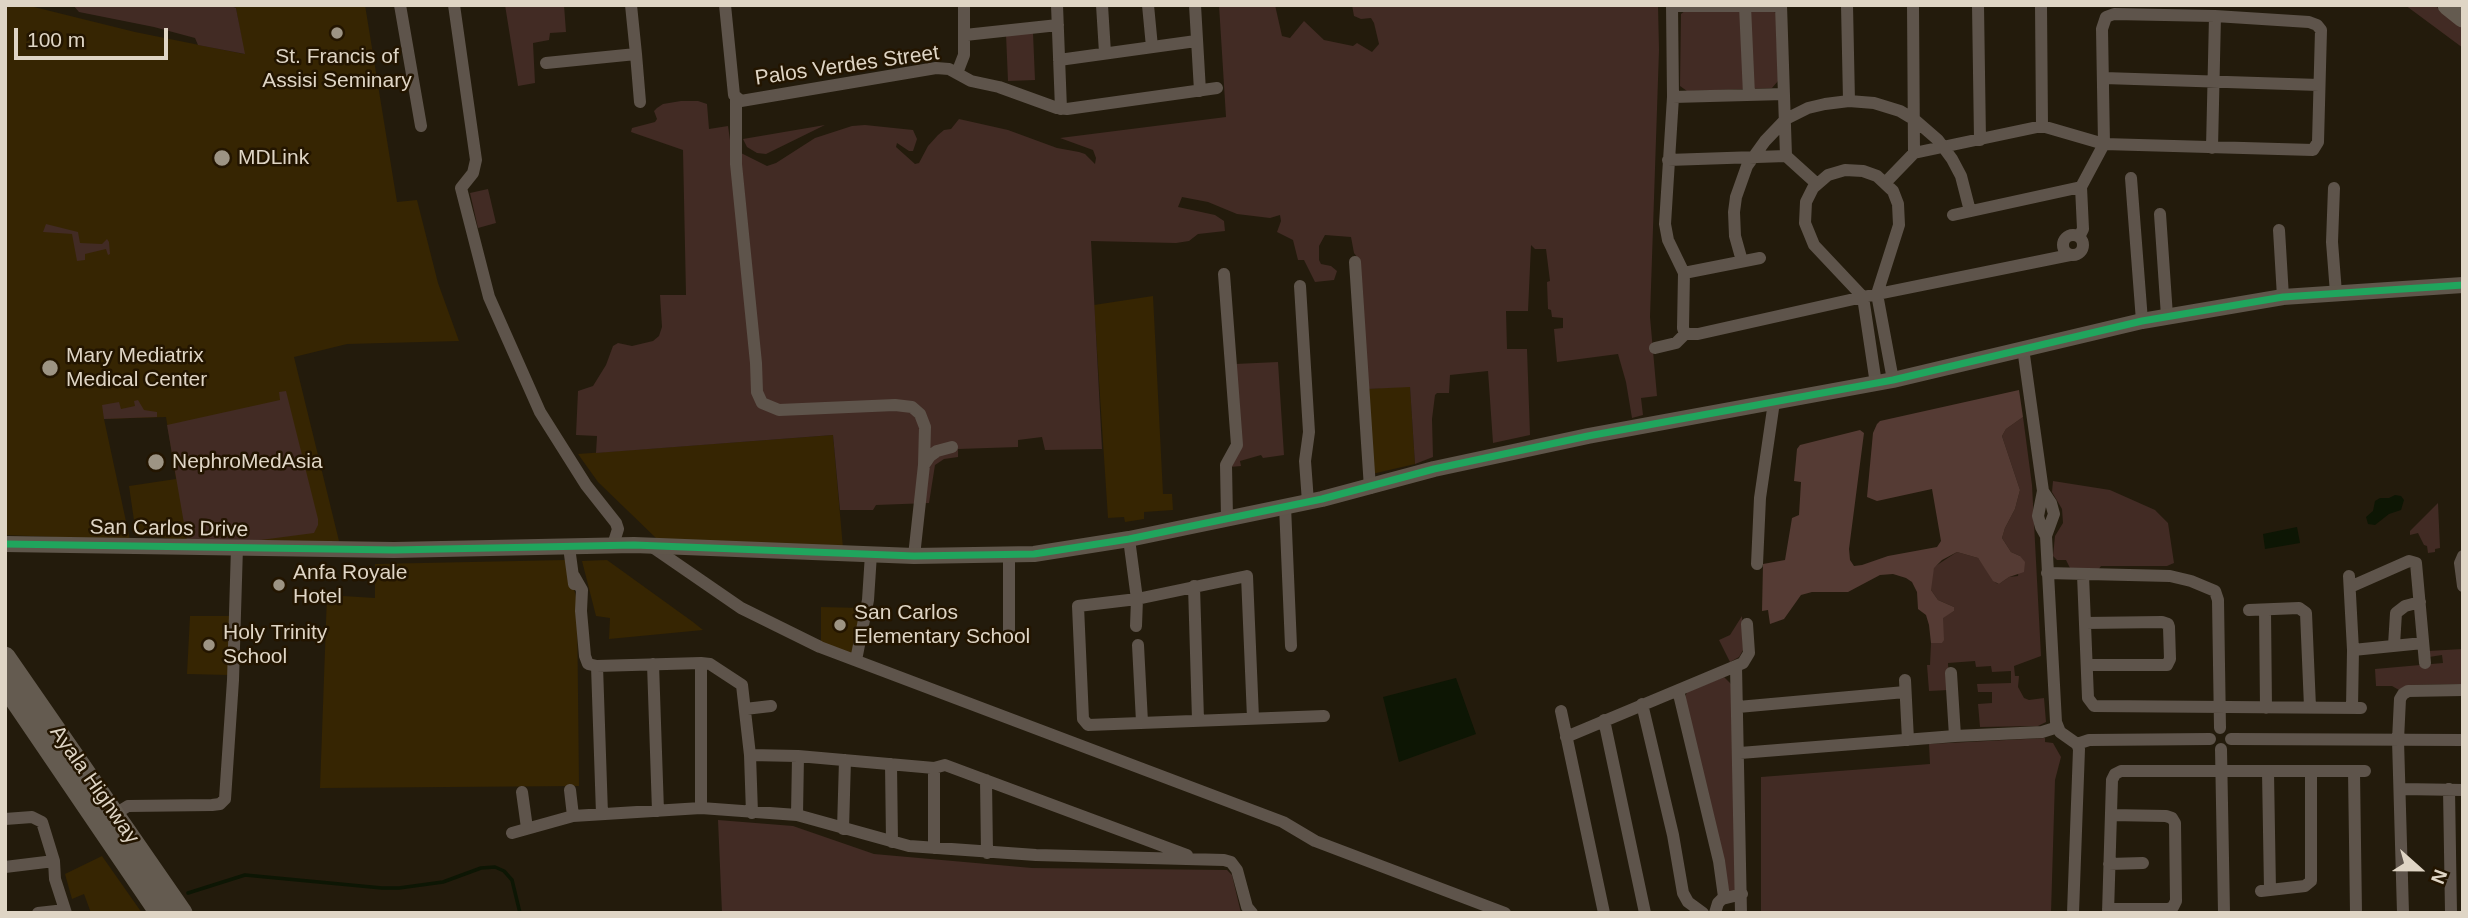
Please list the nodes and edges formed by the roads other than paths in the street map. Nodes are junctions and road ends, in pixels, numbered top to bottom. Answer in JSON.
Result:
{"nodes":[{"id":1,"x":400,"y":5,"type":"edge"},
{"id":2,"x":454,"y":5,"type":"edge"},
{"id":3,"x":631,"y":5,"type":"edge"},
{"id":4,"x":725,"y":5,"type":"edge"},
{"id":5,"x":964,"y":5,"type":"edge"},
{"id":6,"x":1057,"y":5,"type":"edge"},
{"id":7,"x":1102,"y":5,"type":"edge"},
{"id":8,"x":1148,"y":5,"type":"edge"},
{"id":9,"x":1195,"y":5,"type":"edge"},
{"id":10,"x":1782,"y":5,"type":"edge"},
{"id":11,"x":1847,"y":5,"type":"edge"},
{"id":12,"x":1913,"y":5,"type":"edge"},
{"id":13,"x":1978,"y":5,"type":"edge"},
{"id":14,"x":2042,"y":5,"type":"edge"},
{"id":15,"x":2448,"y":5,"type":"edge"},
{"id":16,"x":1672,"y":6,"type":"edge"},
{"id":17,"x":1745,"y":6,"type":"edge"},
{"id":18,"x":2215,"y":16,"type":"junction"},
{"id":19,"x":2463,"y":17,"type":"edge"},
{"id":20,"x":1058,"y":24,"type":"junction"},
{"id":21,"x":965,"y":35,"type":"junction"},
{"id":22,"x":1196,"y":41,"type":"junction"},
{"id":23,"x":1152,"y":47,"type":"junction"},
{"id":24,"x":1105,"y":53,"type":"junction"},
{"id":25,"x":636,"y":54,"type":"junction"},
{"id":26,"x":1059,"y":60,"type":"junction"},
{"id":27,"x":545,"y":63,"type":"dead end"},
{"id":28,"x":957,"y":73,"type":"junction"},
{"id":29,"x":2104,"y":78,"type":"junction"},
{"id":30,"x":2214,"y":80,"type":"junction"},
{"id":31,"x":2319,"y":85,"type":"junction"},
{"id":32,"x":1217,"y":88,"type":"dead end"},
{"id":33,"x":1200,"y":90,"type":"junction"},
{"id":34,"x":1784,"y":94,"type":"junction"},
{"id":35,"x":1749,"y":95,"type":"junction"},
{"id":36,"x":1673,"y":97,"type":"junction"},
{"id":37,"x":736,"y":98,"type":"junction"},
{"id":38,"x":639,"y":102,"type":"dead end"},
{"id":39,"x":1849,"y":102,"type":"junction"},
{"id":40,"x":1061,"y":109,"type":"junction"},
{"id":41,"x":1786,"y":119,"type":"junction"},
{"id":42,"x":1915,"y":120,"type":"junction"},
{"id":43,"x":421,"y":126,"type":"dead end"},
{"id":44,"x":2042,"y":126,"type":"junction"},
{"id":45,"x":1980,"y":140,"type":"junction"},
{"id":46,"x":2104,"y":144,"type":"junction"},
{"id":47,"x":1945,"y":148,"type":"junction"},
{"id":48,"x":2212,"y":148,"type":"junction"},
{"id":49,"x":1914,"y":153,"type":"junction"},
{"id":50,"x":1754,"y":156,"type":"junction"},
{"id":51,"x":1786,"y":156,"type":"junction"},
{"id":52,"x":1668,"y":160,"type":"junction"},
{"id":53,"x":2131,"y":178,"type":"dead end"},
{"id":54,"x":1886,"y":182,"type":"junction"},
{"id":55,"x":1817,"y":184,"type":"junction"},
{"id":56,"x":2081,"y":187,"type":"junction"},
{"id":57,"x":2334,"y":188,"type":"dead end"},
{"id":58,"x":1970,"y":211,"type":"junction"},
{"id":59,"x":2160,"y":214,"type":"dead end"},
{"id":60,"x":1953,"y":215,"type":"dead end"},
{"id":61,"x":2279,"y":230,"type":"dead end"},
{"id":62,"x":1760,"y":258,"type":"dead end"},
{"id":63,"x":1741,"y":261,"type":"junction"},
{"id":64,"x":1355,"y":262,"type":"dead end"},
{"id":65,"x":1224,"y":274,"type":"dead end"},
{"id":66,"x":1684,"y":274,"type":"junction"},
{"id":67,"x":2463,"y":285,"type":"edge"},
{"id":68,"x":1300,"y":286,"type":"dead end"},
{"id":69,"x":2336,"y":293,"type":"junction"},
{"id":70,"x":1877,"y":294,"type":"junction"},
{"id":71,"x":1863,"y":297,"type":"junction"},
{"id":72,"x":2283,"y":297,"type":"junction"},
{"id":73,"x":2167,"y":316,"type":"junction"},
{"id":74,"x":2142,"y":321,"type":"junction"},
{"id":75,"x":1883,"y":328,"type":"junction"},
{"id":76,"x":1869,"y":331,"type":"junction"},
{"id":77,"x":1685,"y":334,"type":"junction"},
{"id":78,"x":1655,"y":348,"type":"dead end"},
{"id":79,"x":2022,"y":348,"type":"junction"},
{"id":80,"x":1893,"y":380,"type":"junction"},
{"id":81,"x":1875,"y":384,"type":"junction"},
{"id":82,"x":1774,"y":402,"type":"junction"},
{"id":83,"x":952,"y":447,"type":"dead end"},
{"id":84,"x":924,"y":465,"type":"junction"},
{"id":85,"x":1370,"y":488,"type":"junction"},
{"id":86,"x":1308,"y":502,"type":"junction"},
{"id":87,"x":1285,"y":506,"type":"junction"},
{"id":88,"x":1227,"y":518,"type":"junction"},
{"id":89,"x":1129,"y":539,"type":"junction"},
{"id":90,"x":5,"y":544,"type":"edge"},
{"id":91,"x":613,"y":545,"type":"junction"},
{"id":92,"x":651,"y":546,"type":"junction"},
{"id":93,"x":237,"y":547,"type":"junction"},
{"id":94,"x":569,"y":547,"type":"junction"},
{"id":95,"x":871,"y":554,"type":"junction"},
{"id":96,"x":914,"y":556,"type":"junction"},
{"id":97,"x":1009,"y":556,"type":"junction"},
{"id":98,"x":2463,"y":556,"type":"edge"},
{"id":99,"x":1757,"y":564,"type":"dead end"},
{"id":100,"x":2047,"y":573,"type":"junction"},
{"id":101,"x":2083,"y":575,"type":"junction"},
{"id":102,"x":1194,"y":586,"type":"junction"},
{"id":103,"x":2463,"y":586,"type":"edge"},
{"id":104,"x":1136,"y":599,"type":"junction"},
{"id":105,"x":2420,"y":602,"type":"junction"},
{"id":106,"x":2249,"y":610,"type":"dead end"},
{"id":107,"x":2265,"y":610,"type":"junction"},
{"id":108,"x":2085,"y":623,"type":"junction"},
{"id":109,"x":1747,"y":624,"type":"dead end"},
{"id":110,"x":1136,"y":626,"type":"dead end"},
{"id":111,"x":1009,"y":635,"type":"dead end"},
{"id":112,"x":2423,"y":643,"type":"junction"},
{"id":113,"x":1138,"y":645,"type":"dead end"},
{"id":114,"x":2395,"y":645,"type":"junction"},
{"id":115,"x":1291,"y":646,"type":"dead end"},
{"id":116,"x":2353,"y":650,"type":"junction"},
{"id":117,"x":5,"y":657,"type":"edge"},
{"id":118,"x":856,"y":660,"type":"junction"},
{"id":119,"x":701,"y":663,"type":"junction"},
{"id":120,"x":2425,"y":663,"type":"dead end"},
{"id":121,"x":653,"y":664,"type":"junction"},
{"id":122,"x":2087,"y":665,"type":"junction"},
{"id":123,"x":597,"y":666,"type":"junction"},
{"id":124,"x":1736,"y":666,"type":"junction"},
{"id":125,"x":1951,"y":673,"type":"dead end"},
{"id":126,"x":5,"y":685,"type":"edge"},
{"id":127,"x":1678,"y":690,"type":"junction"},
{"id":128,"x":2463,"y":690,"type":"edge"},
{"id":129,"x":1642,"y":704,"type":"junction"},
{"id":130,"x":771,"y":706,"type":"dead end"},
{"id":131,"x":1738,"y":707,"type":"junction"},
{"id":132,"x":2220,"y":708,"type":"junction"},
{"id":133,"x":2266,"y":708,"type":"junction"},
{"id":134,"x":2310,"y":708,"type":"junction"},
{"id":135,"x":745,"y":709,"type":"junction"},
{"id":136,"x":1561,"y":711,"type":"dead end"},
{"id":137,"x":1324,"y":716,"type":"dead end"},
{"id":138,"x":1254,"y":718,"type":"junction"},
{"id":139,"x":1198,"y":720,"type":"junction"},
{"id":140,"x":1604,"y":720,"type":"junction"},
{"id":141,"x":1142,"y":722,"type":"junction"},
{"id":142,"x":2057,"y":727,"type":"junction"},
{"id":143,"x":2220,"y":728,"type":"junction"},
{"id":144,"x":1955,"y":736,"type":"junction"},
{"id":145,"x":1566,"y":737,"type":"junction"},
{"id":146,"x":2210,"y":738,"type":"junction"},
{"id":147,"x":2231,"y":739,"type":"junction"},
{"id":148,"x":1908,"y":740,"type":"junction"},
{"id":149,"x":2398,"y":740,"type":"junction"},
{"id":150,"x":2463,"y":740,"type":"edge"},
{"id":151,"x":2077,"y":744,"type":"junction"},
{"id":152,"x":2221,"y":749,"type":"junction"},
{"id":153,"x":1740,"y":753,"type":"junction"},
{"id":154,"x":750,"y":755,"type":"junction"},
{"id":155,"x":798,"y":756,"type":"junction"},
{"id":156,"x":845,"y":760,"type":"junction"},
{"id":157,"x":891,"y":764,"type":"junction"},
{"id":158,"x":934,"y":768,"type":"junction"},
{"id":159,"x":2311,"y":771,"type":"junction"},
{"id":160,"x":2221,"y":772,"type":"junction"},
{"id":161,"x":2268,"y":772,"type":"junction"},
{"id":162,"x":986,"y":780,"type":"junction"},
{"id":163,"x":2400,"y":789,"type":"junction"},
{"id":164,"x":2449,"y":789,"type":"junction"},
{"id":165,"x":570,"y":790,"type":"dead end"},
{"id":166,"x":2463,"y":790,"type":"edge"},
{"id":167,"x":522,"y":792,"type":"dead end"},
{"id":168,"x":701,"y":808,"type":"junction"},
{"id":169,"x":658,"y":811,"type":"junction"},
{"id":170,"x":752,"y":813,"type":"junction"},
{"id":171,"x":115,"y":814,"type":"junction"},
{"id":172,"x":602,"y":814,"type":"junction"},
{"id":173,"x":797,"y":815,"type":"junction"},
{"id":174,"x":2111,"y":815,"type":"junction"},
{"id":175,"x":573,"y":816,"type":"junction"},
{"id":176,"x":5,"y":819,"type":"edge"},
{"id":177,"x":527,"y":828,"type":"junction"},
{"id":178,"x":844,"y":829,"type":"junction"},
{"id":179,"x":512,"y":833,"type":"dead end"},
{"id":180,"x":892,"y":842,"type":"junction"},
{"id":181,"x":934,"y":848,"type":"junction"},
{"id":182,"x":987,"y":853,"type":"junction"},
{"id":183,"x":1196,"y":858,"type":"junction"},
{"id":184,"x":54,"y":861,"type":"junction"},
{"id":185,"x":2143,"y":863,"type":"dead end"},
{"id":186,"x":2109,"y":864,"type":"junction"},
{"id":187,"x":5,"y":867,"type":"edge"},
{"id":188,"x":1742,"y":894,"type":"junction"},
{"id":189,"x":1724,"y":897,"type":"junction"},
{"id":190,"x":168,"y":909,"type":"edge"},
{"id":191,"x":65,"y":911,"type":"edge"},
{"id":192,"x":2108,"y":911,"type":"edge"},
{"id":193,"x":38,"y":913,"type":"edge"},
{"id":194,"x":1252,"y":913,"type":"edge"},
{"id":195,"x":1505,"y":913,"type":"edge"},
{"id":196,"x":1604,"y":913,"type":"edge"},
{"id":197,"x":1645,"y":913,"type":"edge"},
{"id":198,"x":1703,"y":913,"type":"edge"},
{"id":199,"x":1715,"y":913,"type":"edge"},
{"id":200,"x":1741,"y":913,"type":"edge"},
{"id":201,"x":2073,"y":913,"type":"edge"},
{"id":202,"x":2224,"y":913,"type":"edge"},
{"id":203,"x":2356,"y":913,"type":"edge"},
{"id":204,"x":2403,"y":913,"type":"edge"},
{"id":205,"x":2451,"y":913,"type":"edge"}],
"edges":[{"from":1,"to":43,"type":"street"},
{"from":2,"to":91,"type":"street"},
{"from":3,"to":25,"type":"street"},
{"from":4,"to":37,"type":"street","name":"Palos Verdes Street"},
{"from":5,"to":21,"type":"street"},
{"from":6,"to":20,"type":"street"},
{"from":7,"to":24,"type":"street"},
{"from":8,"to":23,"type":"street"},
{"from":9,"to":22,"type":"street"},
{"from":10,"to":17,"type":"street"},
{"from":10,"to":34,"type":"street"},
{"from":11,"to":39,"type":"street"},
{"from":12,"to":42,"type":"street"},
{"from":13,"to":45,"type":"street"},
{"from":14,"to":44,"type":"street"},
{"from":15,"to":19,"type":"highway"},
{"from":16,"to":17,"type":"street"},
{"from":16,"to":36,"type":"street"},
{"from":17,"to":35,"type":"street"},
{"from":18,"to":29,"type":"street"},
{"from":18,"to":30,"type":"street"},
{"from":18,"to":31,"type":"street"},
{"from":20,"to":21,"type":"street"},
{"from":20,"to":26,"type":"street"},
{"from":21,"to":28,"type":"street"},
{"from":22,"to":23,"type":"street"},
{"from":22,"to":33,"type":"street"},
{"from":23,"to":24,"type":"street"},
{"from":24,"to":26,"type":"street"},
{"from":25,"to":27,"type":"street"},
{"from":25,"to":38,"type":"street"},
{"from":26,"to":40,"type":"street"},
{"from":28,"to":37,"type":"street","name":"Palos Verdes Street"},
{"from":28,"to":40,"type":"street","name":"Palos Verdes Street"},
{"from":29,"to":30,"type":"street"},
{"from":29,"to":46,"type":"street"},
{"from":30,"to":31,"type":"street"},
{"from":30,"to":48,"type":"street"},
{"from":31,"to":48,"type":"street"},
{"from":32,"to":33,"type":"street","name":"Palos Verdes Street"},
{"from":33,"to":40,"type":"street","name":"Palos Verdes Street"},
{"from":34,"to":35,"type":"street"},
{"from":34,"to":41,"type":"street"},
{"from":35,"to":36,"type":"street"},
{"from":36,"to":52,"type":"street"},
{"from":37,"to":84,"type":"street"},
{"from":39,"to":41,"type":"street"},
{"from":39,"to":42,"type":"street"},
{"from":41,"to":50,"type":"street"},
{"from":41,"to":51,"type":"street"},
{"from":42,"to":47,"type":"street"},
{"from":42,"to":49,"type":"street"},
{"from":44,"to":45,"type":"street"},
{"from":44,"to":46,"type":"street"},
{"from":45,"to":47,"type":"street"},
{"from":46,"to":48,"type":"street"},
{"from":46,"to":56,"type":"street"},
{"from":47,"to":49,"type":"street"},
{"from":47,"to":58,"type":"street"},
{"from":49,"to":54,"type":"street"},
{"from":50,"to":51,"type":"street"},
{"from":50,"to":52,"type":"street"},
{"from":50,"to":63,"type":"street"},
{"from":51,"to":55,"type":"street"},
{"from":52,"to":66,"type":"street"},
{"from":53,"to":74,"type":"street"},
{"from":54,"to":55,"type":"street"},
{"from":54,"to":70,"type":"street"},
{"from":55,"to":71,"type":"street"},
{"from":56,"to":58,"type":"street"},
{"from":56,"to":70,"type":"street"},
{"from":57,"to":69,"type":"street"},
{"from":58,"to":60,"type":"street"},
{"from":59,"to":73,"type":"street"},
{"from":61,"to":72,"type":"street"},
{"from":62,"to":63,"type":"street"},
{"from":63,"to":66,"type":"street"},
{"from":64,"to":85,"type":"street"},
{"from":65,"to":88,"type":"street"},
{"from":66,"to":77,"type":"street"},
{"from":67,"to":69,"type":"street","name":"San Carlos Drive"},
{"from":68,"to":86,"type":"street"},
{"from":69,"to":72,"type":"street","name":"San Carlos Drive"},
{"from":70,"to":71,"type":"street"},
{"from":70,"to":75,"type":"street"},
{"from":71,"to":76,"type":"street"},
{"from":71,"to":77,"type":"street"},
{"from":72,"to":73,"type":"street","name":"San Carlos Drive"},
{"from":73,"to":74,"type":"street","name":"San Carlos Drive"},
{"from":74,"to":79,"type":"street","name":"San Carlos Drive"},
{"from":75,"to":76,"type":"street"},
{"from":75,"to":80,"type":"street"},
{"from":76,"to":81,"type":"street"},
{"from":77,"to":78,"type":"street"},
{"from":79,"to":80,"type":"street","name":"San Carlos Drive"},
{"from":79,"to":100,"type":"street"},
{"from":80,"to":81,"type":"street","name":"San Carlos Drive"},
{"from":81,"to":82,"type":"street","name":"San Carlos Drive"},
{"from":82,"to":85,"type":"street","name":"San Carlos Drive"},
{"from":82,"to":99,"type":"street"},
{"from":83,"to":84,"type":"street"},
{"from":84,"to":96,"type":"street"},
{"from":85,"to":86,"type":"street","name":"San Carlos Drive"},
{"from":86,"to":87,"type":"street","name":"San Carlos Drive"},
{"from":87,"to":88,"type":"street","name":"San Carlos Drive"},
{"from":87,"to":115,"type":"street"},
{"from":88,"to":89,"type":"street","name":"San Carlos Drive"},
{"from":89,"to":97,"type":"street","name":"San Carlos Drive"},
{"from":89,"to":104,"type":"street"},
{"from":90,"to":93,"type":"street","name":"San Carlos Drive"},
{"from":91,"to":92,"type":"street","name":"San Carlos Drive"},
{"from":91,"to":94,"type":"street","name":"San Carlos Drive"},
{"from":92,"to":95,"type":"street","name":"San Carlos Drive"},
{"from":92,"to":118,"type":"street"},
{"from":93,"to":94,"type":"street","name":"San Carlos Drive"},
{"from":93,"to":171,"type":"street"},
{"from":94,"to":123,"type":"street"},
{"from":95,"to":96,"type":"street","name":"San Carlos Drive"},
{"from":95,"to":118,"type":"street"},
{"from":96,"to":97,"type":"street","name":"San Carlos Drive"},
{"from":97,"to":111,"type":"street"},
{"from":98,"to":103,"type":"street"},
{"from":100,"to":101,"type":"street"},
{"from":100,"to":142,"type":"street"},
{"from":101,"to":108,"type":"street"},
{"from":101,"to":132,"type":"street"},
{"from":102,"to":104,"type":"street"},
{"from":102,"to":138,"type":"street"},
{"from":102,"to":139,"type":"street"},
{"from":104,"to":110,"type":"street"},
{"from":104,"to":141,"type":"street"},
{"from":105,"to":112,"type":"street"},
{"from":105,"to":114,"type":"street"},
{"from":105,"to":116,"type":"street"},
{"from":106,"to":107,"type":"street"},
{"from":107,"to":133,"type":"street"},
{"from":107,"to":134,"type":"street"},
{"from":108,"to":122,"type":"street"},
{"from":108,"to":122,"type":"street"},
{"from":109,"to":124,"type":"street"},
{"from":112,"to":114,"type":"street"},
{"from":112,"to":120,"type":"street"},
{"from":113,"to":141,"type":"street"},
{"from":114,"to":116,"type":"street"},
{"from":116,"to":134,"type":"street"},
{"from":117,"to":171,"type":"highway","name":"Ayala Highway"},
{"from":118,"to":195,"type":"street"},
{"from":119,"to":121,"type":"street"},
{"from":119,"to":135,"type":"street"},
{"from":119,"to":168,"type":"street"},
{"from":121,"to":123,"type":"street"},
{"from":121,"to":169,"type":"street"},
{"from":122,"to":132,"type":"street"},
{"from":123,"to":172,"type":"street"},
{"from":124,"to":127,"type":"street"},
{"from":124,"to":131,"type":"street"},
{"from":125,"to":144,"type":"street"},
{"from":126,"to":190,"type":"highway","name":"Ayala Highway"},
{"from":127,"to":129,"type":"street"},
{"from":127,"to":189,"type":"street"},
{"from":128,"to":149,"type":"street"},
{"from":129,"to":140,"type":"street"},
{"from":129,"to":198,"type":"street"},
{"from":130,"to":135,"type":"street"},
{"from":131,"to":148,"type":"street"},
{"from":131,"to":153,"type":"street"},
{"from":132,"to":133,"type":"street"},
{"from":132,"to":143,"type":"street"},
{"from":133,"to":134,"type":"street"},
{"from":135,"to":154,"type":"street"},
{"from":136,"to":145,"type":"street"},
{"from":137,"to":138,"type":"street"},
{"from":138,"to":139,"type":"street"},
{"from":139,"to":141,"type":"street"},
{"from":140,"to":145,"type":"street"},
{"from":140,"to":197,"type":"street"},
{"from":142,"to":144,"type":"street"},
{"from":142,"to":151,"type":"street"},
{"from":143,"to":146,"type":"street"},
{"from":143,"to":147,"type":"street"},
{"from":144,"to":148,"type":"street"},
{"from":145,"to":196,"type":"street"},
{"from":146,"to":151,"type":"street"},
{"from":146,"to":152,"type":"street"},
{"from":147,"to":149,"type":"street"},
{"from":147,"to":152,"type":"street"},
{"from":148,"to":153,"type":"street"},
{"from":149,"to":150,"type":"street"},
{"from":149,"to":163,"type":"street"},
{"from":151,"to":201,"type":"street"},
{"from":152,"to":160,"type":"street"},
{"from":153,"to":188,"type":"street"},
{"from":154,"to":155,"type":"street"},
{"from":154,"to":170,"type":"street"},
{"from":155,"to":156,"type":"street"},
{"from":155,"to":173,"type":"street"},
{"from":156,"to":157,"type":"street"},
{"from":156,"to":178,"type":"street"},
{"from":157,"to":158,"type":"street"},
{"from":157,"to":180,"type":"street"},
{"from":158,"to":162,"type":"street"},
{"from":158,"to":181,"type":"street"},
{"from":159,"to":161,"type":"street"},
{"from":159,"to":161,"type":"street"},
{"from":159,"to":203,"type":"street"},
{"from":160,"to":161,"type":"street"},
{"from":160,"to":174,"type":"street"},
{"from":160,"to":202,"type":"street"},
{"from":162,"to":182,"type":"street"},
{"from":162,"to":183,"type":"street"},
{"from":163,"to":164,"type":"street"},
{"from":163,"to":204,"type":"street"},
{"from":164,"to":166,"type":"street"},
{"from":164,"to":205,"type":"street"},
{"from":165,"to":175,"type":"street"},
{"from":167,"to":177,"type":"street"},
{"from":168,"to":169,"type":"street"},
{"from":168,"to":170,"type":"street"},
{"from":169,"to":172,"type":"street"},
{"from":170,"to":173,"type":"street"},
{"from":171,"to":190,"type":"highway","name":"Ayala Highway"},
{"from":172,"to":175,"type":"street"},
{"from":173,"to":178,"type":"street"},
{"from":174,"to":186,"type":"street"},
{"from":174,"to":192,"type":"street"},
{"from":175,"to":177,"type":"street"},
{"from":176,"to":184,"type":"street"},
{"from":177,"to":179,"type":"street"},
{"from":178,"to":180,"type":"street"},
{"from":180,"to":181,"type":"street"},
{"from":181,"to":182,"type":"street"},
{"from":182,"to":183,"type":"street"},
{"from":183,"to":194,"type":"street"},
{"from":184,"to":187,"type":"street"},
{"from":184,"to":191,"type":"street"},
{"from":185,"to":186,"type":"street"},
{"from":186,"to":192,"type":"street"},
{"from":188,"to":189,"type":"street"},
{"from":188,"to":200,"type":"street"},
{"from":189,"to":199,"type":"street"},
{"from":191,"to":193,"type":"street"}]}
